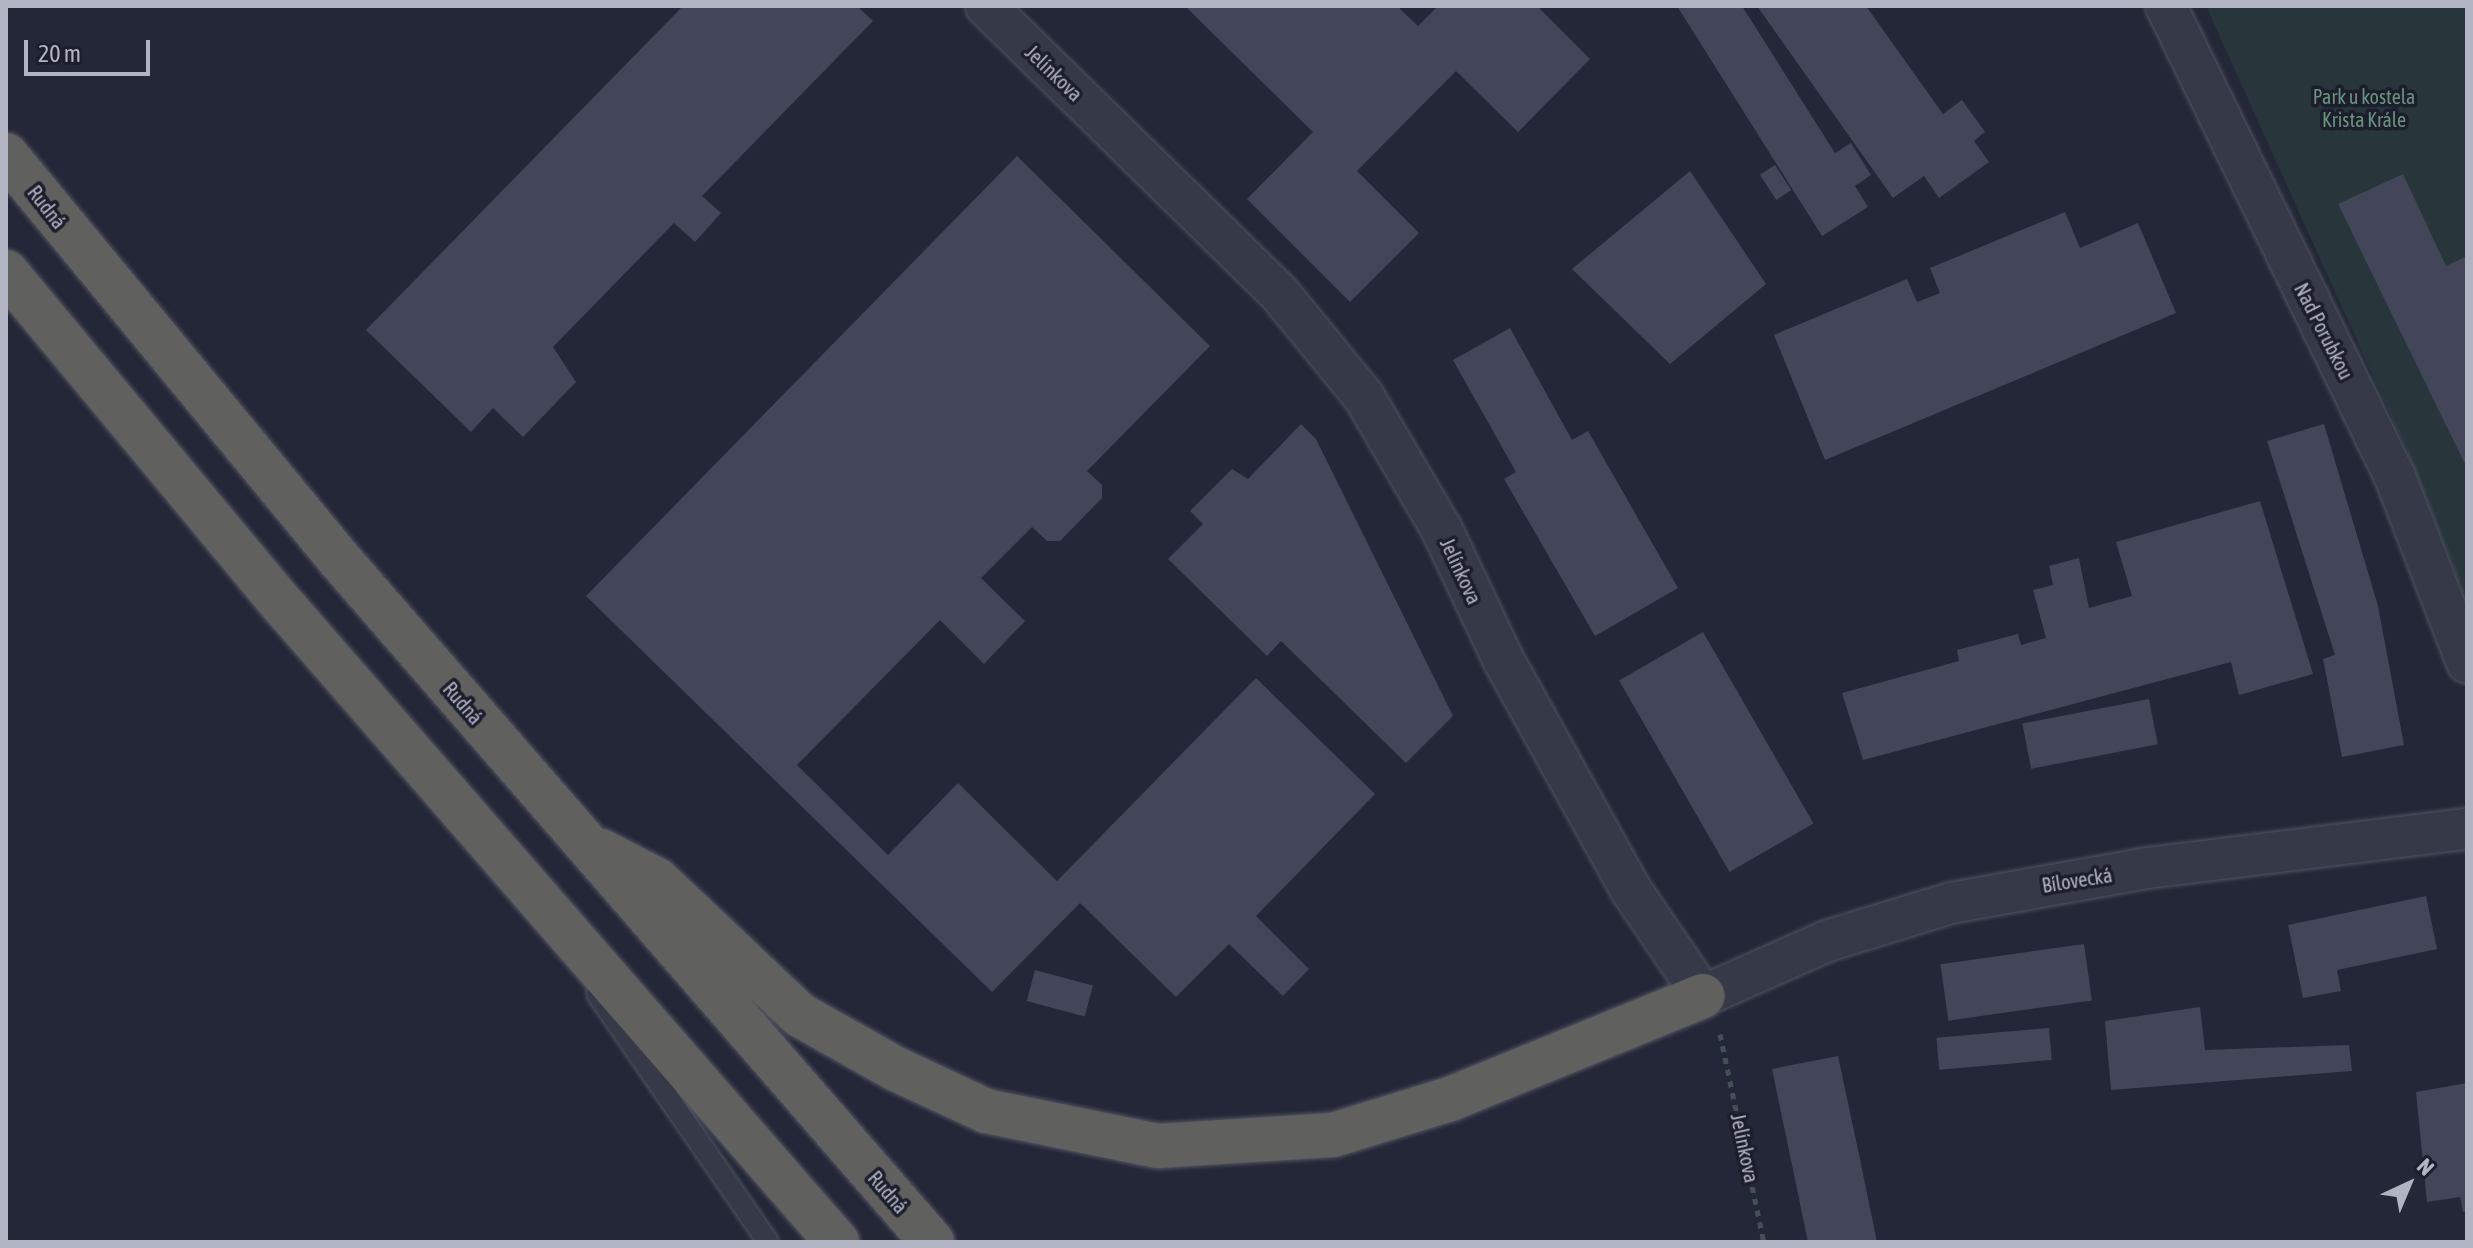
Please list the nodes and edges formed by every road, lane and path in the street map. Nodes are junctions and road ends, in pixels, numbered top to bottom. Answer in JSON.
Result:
{"nodes":[{"id":1,"x":986,"y":6,"type":"edge"},
{"id":2,"x":2166,"y":6,"type":"edge"},
{"id":3,"x":6,"y":155,"type":"edge"},
{"id":4,"x":6,"y":272,"type":"edge"},
{"id":5,"x":2466,"y":658,"type":"edge"},
{"id":6,"x":2467,"y":829,"type":"edge"},
{"id":7,"x":581,"y":841,"type":"junction"},
{"id":8,"x":537,"y":899,"type":"junction"},
{"id":9,"x":1703,"y":996,"type":"junction"},
{"id":10,"x":768,"y":1242,"type":"edge"},
{"id":11,"x":837,"y":1242,"type":"edge"},
{"id":12,"x":932,"y":1242,"type":"edge"},
{"id":13,"x":1764,"y":1242,"type":"edge"}],
"edges":[{"from":1,"to":9,"type":"street","name":"Jelínkova"},
{"from":2,"to":5,"type":"street","name":"Nad Porubkou"},
{"from":3,"to":7,"type":"highway","name":"Rudná"},
{"from":4,"to":8,"type":"highway"},
{"from":6,"to":9,"type":"street","name":"Bílovecká"},
{"from":7,"to":9,"type":"highway"},
{"from":7,"to":12,"type":"highway","name":"Rudná"},
{"from":8,"to":10,"type":"lane"},
{"from":8,"to":11,"type":"highway"},
{"from":9,"to":13,"type":"path","name":"Jelínkova"}]}
